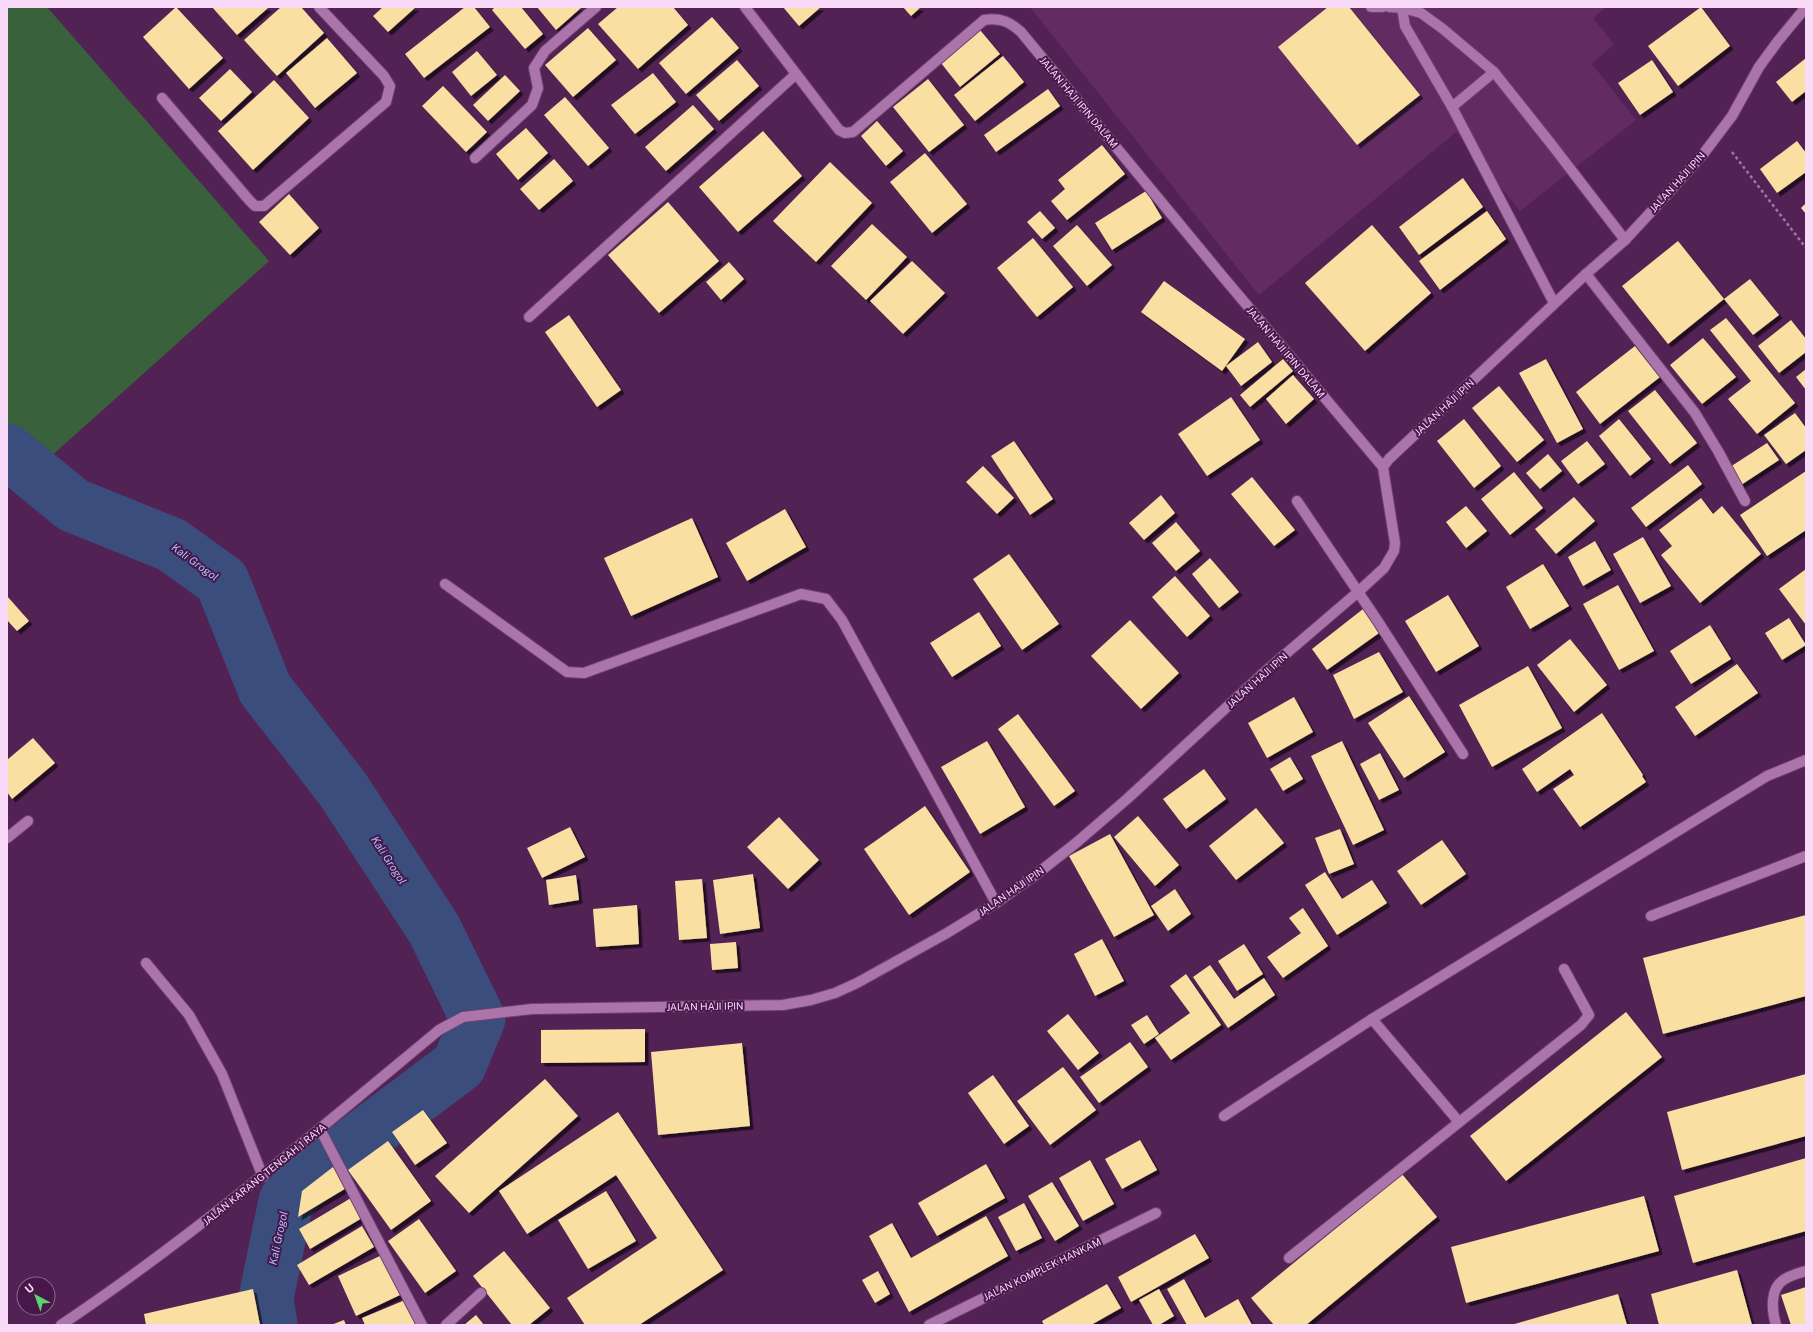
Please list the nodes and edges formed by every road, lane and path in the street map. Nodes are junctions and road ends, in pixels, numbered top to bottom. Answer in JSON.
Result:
{"nodes":[{"id":1,"x":319,"y":7,"type":"edge"},
{"id":2,"x":596,"y":7,"type":"edge"},
{"id":3,"x":745,"y":7,"type":"edge"},
{"id":4,"x":1371,"y":7,"type":"edge"},
{"id":5,"x":1383,"y":7,"type":"edge"},
{"id":6,"x":1389,"y":7,"type":"edge"},
{"id":7,"x":1806,"y":7,"type":"edge"},
{"id":8,"x":1402,"y":8,"type":"junction"},
{"id":9,"x":1494,"y":72,"type":"junction"},
{"id":10,"x":796,"y":74,"type":"junction"},
{"id":11,"x":162,"y":98,"type":"dead end"},
{"id":12,"x":1452,"y":107,"type":"junction"},
{"id":13,"x":1718,"y":134,"type":"junction"},
{"id":14,"x":475,"y":158,"type":"dead end"},
{"id":15,"x":1625,"y":240,"type":"junction"},
{"id":16,"x":1806,"y":248,"type":"edge"},
{"id":17,"x":1586,"y":274,"type":"junction"},
{"id":18,"x":1554,"y":303,"type":"junction"},
{"id":19,"x":529,"y":317,"type":"dead end"},
{"id":20,"x":1384,"y":466,"type":"junction"},
{"id":21,"x":1297,"y":501,"type":"dead end"},
{"id":22,"x":1745,"y":501,"type":"dead end"},
{"id":23,"x":445,"y":584,"type":"dead end"},
{"id":24,"x":1358,"y":592,"type":"junction"},
{"id":25,"x":1463,"y":754,"type":"dead end"},
{"id":26,"x":1806,"y":760,"type":"edge"},
{"id":27,"x":28,"y":821,"type":"dead end"},
{"id":28,"x":7,"y":838,"type":"edge"},
{"id":29,"x":1806,"y":856,"type":"edge"},
{"id":30,"x":996,"y":903,"type":"junction"},
{"id":31,"x":1651,"y":916,"type":"dead end"},
{"id":32,"x":146,"y":963,"type":"dead end"},
{"id":33,"x":1564,"y":969,"type":"dead end"},
{"id":34,"x":463,"y":1017,"type":"joint"},
{"id":35,"x":1372,"y":1019,"type":"junction"},
{"id":36,"x":1224,"y":1116,"type":"dead end"},
{"id":37,"x":1459,"y":1122,"type":"junction"},
{"id":38,"x":320,"y":1129,"type":"junction"},
{"id":39,"x":263,"y":1177,"type":"junction"},
{"id":40,"x":1156,"y":1213,"type":"dead end"},
{"id":41,"x":1289,"y":1258,"type":"dead end"},
{"id":42,"x":1806,"y":1271,"type":"edge"},
{"id":43,"x":481,"y":1293,"type":"dead end"},
{"id":44,"x":61,"y":1325,"type":"edge"},
{"id":45,"x":422,"y":1325,"type":"edge"},
{"id":46,"x":446,"y":1325,"type":"edge"},
{"id":47,"x":929,"y":1325,"type":"edge"},
{"id":48,"x":1776,"y":1325,"type":"edge"}],
"edges":[{"from":1,"to":11,"type":"street"},
{"from":2,"to":14,"type":"street"},
{"from":3,"to":10,"type":"street","name":"JALAN HAJI IPIN DALAM"},
{"from":4,"to":5,"type":"street"},
{"from":6,"to":8,"type":"street"},
{"from":7,"to":13,"type":"street","name":"JALAN HAJI IPIN"},
{"from":8,"to":9,"type":"street"},
{"from":8,"to":12,"type":"street"},
{"from":9,"to":12,"type":"street"},
{"from":9,"to":15,"type":"street"},
{"from":10,"to":19,"type":"street"},
{"from":10,"to":20,"type":"street","name":"JALAN HAJI IPIN DALAM"},
{"from":12,"to":18,"type":"street"},
{"from":13,"to":15,"type":"street","name":"JALAN HAJI IPIN"},
{"from":13,"to":16,"type":"path"},
{"from":15,"to":17,"type":"street","name":"JALAN HAJI IPIN"},
{"from":17,"to":18,"type":"street","name":"JALAN HAJI IPIN"},
{"from":17,"to":22,"type":"street"},
{"from":18,"to":20,"type":"street","name":"JALAN HAJI IPIN"},
{"from":20,"to":24,"type":"street","name":"JALAN HAJI IPIN"},
{"from":21,"to":24,"type":"street"},
{"from":23,"to":30,"type":"street"},
{"from":24,"to":25,"type":"street"},
{"from":24,"to":30,"type":"street","name":"JALAN HAJI IPIN"},
{"from":26,"to":35,"type":"street"},
{"from":27,"to":28,"type":"street"},
{"from":29,"to":31,"type":"street"},
{"from":30,"to":34,"type":"street","name":"JALAN HAJI IPIN"},
{"from":32,"to":39,"type":"street"},
{"from":33,"to":37,"type":"street"},
{"from":34,"to":38,"type":"street","name":"JALAN KARANG TENGAH 1 RAYA"},
{"from":35,"to":36,"type":"street"},
{"from":35,"to":37,"type":"street"},
{"from":37,"to":41,"type":"street"},
{"from":38,"to":39,"type":"street","name":"JALAN KARANG TENGAH 1 RAYA"},
{"from":38,"to":45,"type":"street"},
{"from":39,"to":44,"type":"street","name":"JALAN KARANG TENGAH 1 RAYA"},
{"from":40,"to":47,"type":"street","name":"JALAN KOMPLEK HANKAM"},
{"from":42,"to":48,"type":"street"},
{"from":43,"to":46,"type":"street"}]}
